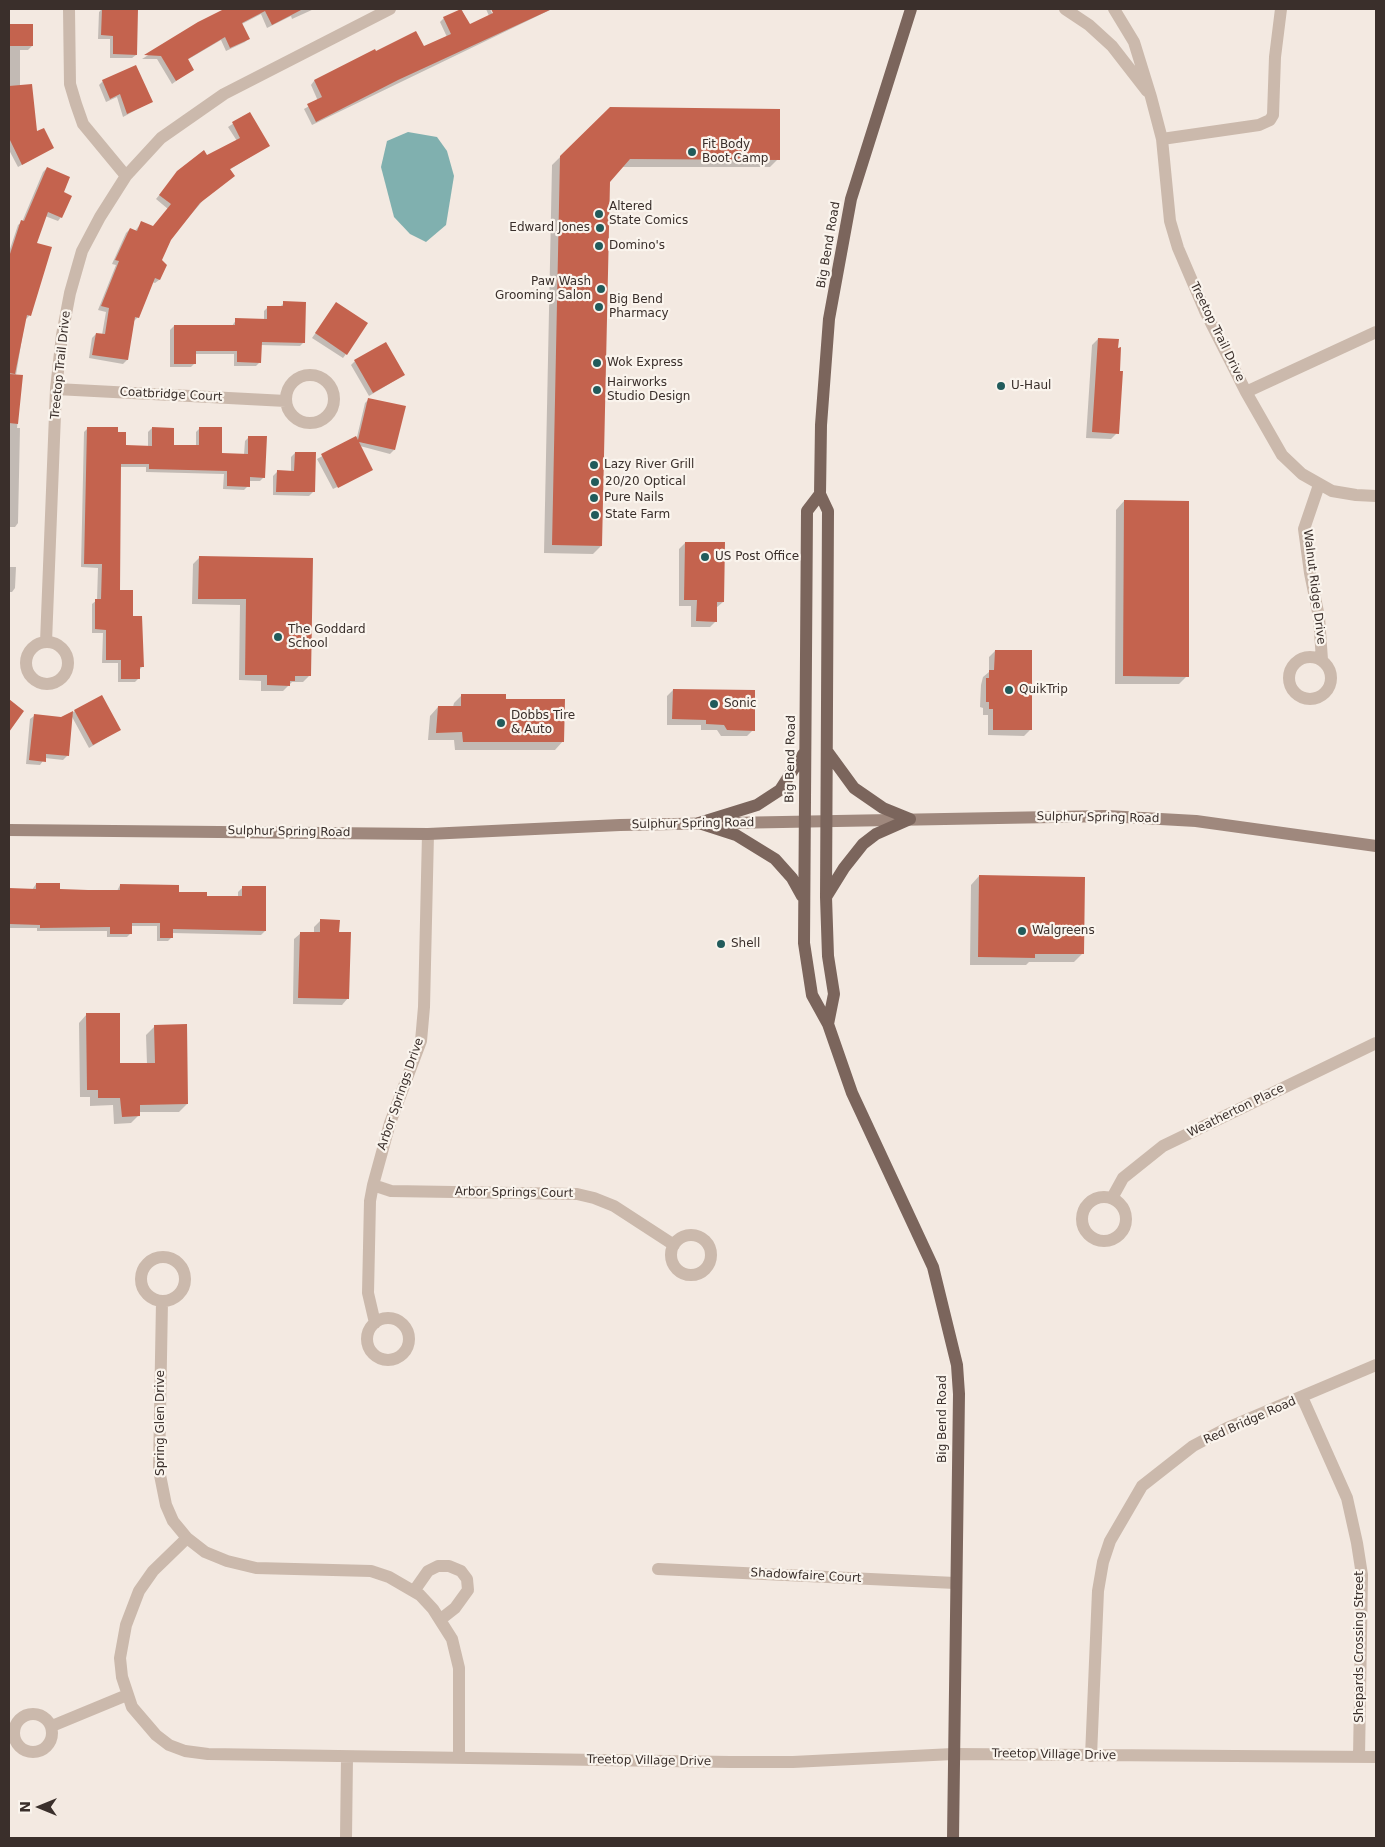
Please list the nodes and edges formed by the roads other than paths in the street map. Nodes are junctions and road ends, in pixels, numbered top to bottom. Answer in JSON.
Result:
{"nodes":[{"id":1,"x":69,"y":9,"type":"edge"},
{"id":2,"x":390,"y":9,"type":"edge"},
{"id":3,"x":911,"y":9,"type":"edge"},
{"id":4,"x":1065,"y":9,"type":"edge"},
{"id":5,"x":1114,"y":9,"type":"edge"},
{"id":6,"x":1281,"y":9,"type":"edge"},
{"id":7,"x":1152,"y":97,"type":"junction"},
{"id":8,"x":1162,"y":140,"type":"junction"},
{"id":9,"x":126,"y":176,"type":"junction"},
{"id":10,"x":1376,"y":332,"type":"edge"},
{"id":11,"x":56,"y":389,"type":"junction"},
{"id":12,"x":1246,"y":392,"type":"junction"},
{"id":13,"x":286,"y":401,"type":"dead end"},
{"id":14,"x":1319,"y":485,"type":"junction"},
{"id":15,"x":820,"y":494,"type":"junction"},
{"id":16,"x":1376,"y":496,"type":"edge"},
{"id":17,"x":46,"y":642,"type":"dead end"},
{"id":18,"x":1322,"y":660,"type":"dead end"},
{"id":19,"x":805,"y":751,"type":"junction"},
{"id":20,"x":827,"y":751,"type":"junction"},
{"id":21,"x":910,"y":819,"type":"junction"},
{"id":22,"x":826,"y":821,"type":"junction"},
{"id":23,"x":804,"y":822,"type":"junction"},
{"id":24,"x":699,"y":824,"type":"junction"},
{"id":25,"x":9,"y":830,"type":"edge"},
{"id":26,"x":428,"y":834,"type":"junction"},
{"id":27,"x":1376,"y":846,"type":"edge"},
{"id":28,"x":803,"y":896,"type":"junction"},
{"id":29,"x":826,"y":896,"type":"junction"},
{"id":30,"x":828,"y":1024,"type":"junction"},
{"id":31,"x":1376,"y":1043,"type":"edge"},
{"id":32,"x":373,"y":1185,"type":"junction"},
{"id":33,"x":1112,"y":1198,"type":"dead end"},
{"id":34,"x":674,"y":1245,"type":"dead end"},
{"id":35,"x":162,"y":1301,"type":"dead end"},
{"id":36,"x":375,"y":1323,"type":"dead end"},
{"id":37,"x":1376,"y":1365,"type":"edge"},
{"id":38,"x":1302,"y":1398,"type":"junction"},
{"id":39,"x":187,"y":1538,"type":"junction"},
{"id":40,"x":658,"y":1569,"type":"dead end"},
{"id":41,"x":955,"y":1583,"type":"junction"},
{"id":42,"x":414,"y":1591,"type":"junction"},
{"id":43,"x":441,"y":1619,"type":"junction"},
{"id":44,"x":127,"y":1695,"type":"junction"},
{"id":45,"x":52,"y":1726,"type":"dead end"},
{"id":46,"x":954,"y":1754,"type":"junction"},
{"id":47,"x":1091,"y":1756,"type":"junction"},
{"id":48,"x":347,"y":1757,"type":"junction"},
{"id":49,"x":1359,"y":1757,"type":"junction"},
{"id":50,"x":1376,"y":1757,"type":"edge"},
{"id":51,"x":459,"y":1758,"type":"junction"},
{"id":52,"x":346,"y":1838,"type":"edge"},
{"id":53,"x":953,"y":1838,"type":"edge"}],
"edges":[{"from":1,"to":9,"type":"street"},
{"from":2,"to":9,"type":"street","name":"Treetop Trail Drive"},
{"from":3,"to":15,"type":"main road","name":"Big Bend Road"},
{"from":4,"to":7,"type":"street","name":"Treetop Trail Drive"},
{"from":5,"to":7,"type":"street","name":"Treetop Trail Drive"},
{"from":6,"to":8,"type":"street"},
{"from":7,"to":8,"type":"street","name":"Treetop Trail Drive"},
{"from":8,"to":12,"type":"street","name":"Treetop Trail Drive"},
{"from":9,"to":11,"type":"street","name":"Treetop Trail Drive"},
{"from":10,"to":12,"type":"street"},
{"from":11,"to":13,"type":"street","name":"Coatbridge Court"},
{"from":11,"to":17,"type":"street","name":"Treetop Trail Drive"},
{"from":12,"to":14,"type":"street","name":"Treetop Trail Drive"},
{"from":14,"to":16,"type":"street","name":"Treetop Trail Drive"},
{"from":14,"to":18,"type":"street","name":"Walnut Ridge Drive"},
{"from":15,"to":19,"type":"main road","name":"Big Bend Road"},
{"from":15,"to":20,"type":"main road","name":"Big Bend Road"},
{"from":19,"to":23,"type":"main road","name":"Big Bend Road"},
{"from":19,"to":24,"type":"main road"},
{"from":20,"to":21,"type":"main road"},
{"from":20,"to":22,"type":"main road","name":"Big Bend Road"},
{"from":21,"to":22,"type":"main road","name":"Sulphur Spring Road"},
{"from":21,"to":27,"type":"main road","name":"Sulphur Spring Road"},
{"from":21,"to":29,"type":"main road"},
{"from":22,"to":23,"type":"main road","name":"Sulphur Spring Road"},
{"from":22,"to":29,"type":"main road","name":"Big Bend Road"},
{"from":23,"to":24,"type":"main road","name":"Sulphur Spring Road"},
{"from":23,"to":28,"type":"main road","name":"Big Bend Road"},
{"from":24,"to":26,"type":"main road","name":"Sulphur Spring Road"},
{"from":24,"to":28,"type":"main road"},
{"from":25,"to":26,"type":"main road","name":"Sulphur Spring Road"},
{"from":26,"to":32,"type":"street","name":"Arbor Springs Drive"},
{"from":28,"to":30,"type":"main road","name":"Big Bend Road"},
{"from":29,"to":30,"type":"main road","name":"Big Bend Road"},
{"from":30,"to":41,"type":"main road","name":"Big Bend Road"},
{"from":31,"to":33,"type":"street","name":"Weatherton Place"},
{"from":32,"to":34,"type":"street","name":"Arbor Springs Court"},
{"from":32,"to":36,"type":"street","name":"Arbor Springs Drive"},
{"from":35,"to":39,"type":"street","name":"Spring Glen Drive"},
{"from":37,"to":38,"type":"street","name":"Red Bridge Road"},
{"from":38,"to":47,"type":"street","name":"Red Bridge Road"},
{"from":38,"to":49,"type":"street","name":"Shepards Crossing Street"},
{"from":39,"to":42,"type":"street","name":"Spring Glen Drive"},
{"from":39,"to":44,"type":"street","name":"Treetop Village Drive"},
{"from":40,"to":41,"type":"street","name":"Shadowfaire Court"},
{"from":41,"to":46,"type":"main road","name":"Big Bend Road"},
{"from":42,"to":43,"type":"street","name":"Spring Glen Drive"},
{"from":42,"to":43,"type":"street"},
{"from":43,"to":51,"type":"street","name":"Spring Glen Drive"},
{"from":44,"to":45,"type":"street"},
{"from":44,"to":48,"type":"street","name":"Treetop Village Drive"},
{"from":46,"to":47,"type":"street","name":"Treetop Village Drive"},
{"from":46,"to":51,"type":"street","name":"Treetop Village Drive"},
{"from":46,"to":53,"type":"main road","name":"Big Bend Road"},
{"from":47,"to":49,"type":"street","name":"Treetop Village Drive"},
{"from":48,"to":51,"type":"street","name":"Treetop Village Drive"},
{"from":48,"to":52,"type":"street"},
{"from":49,"to":50,"type":"street","name":"Treetop Village Drive"}]}
